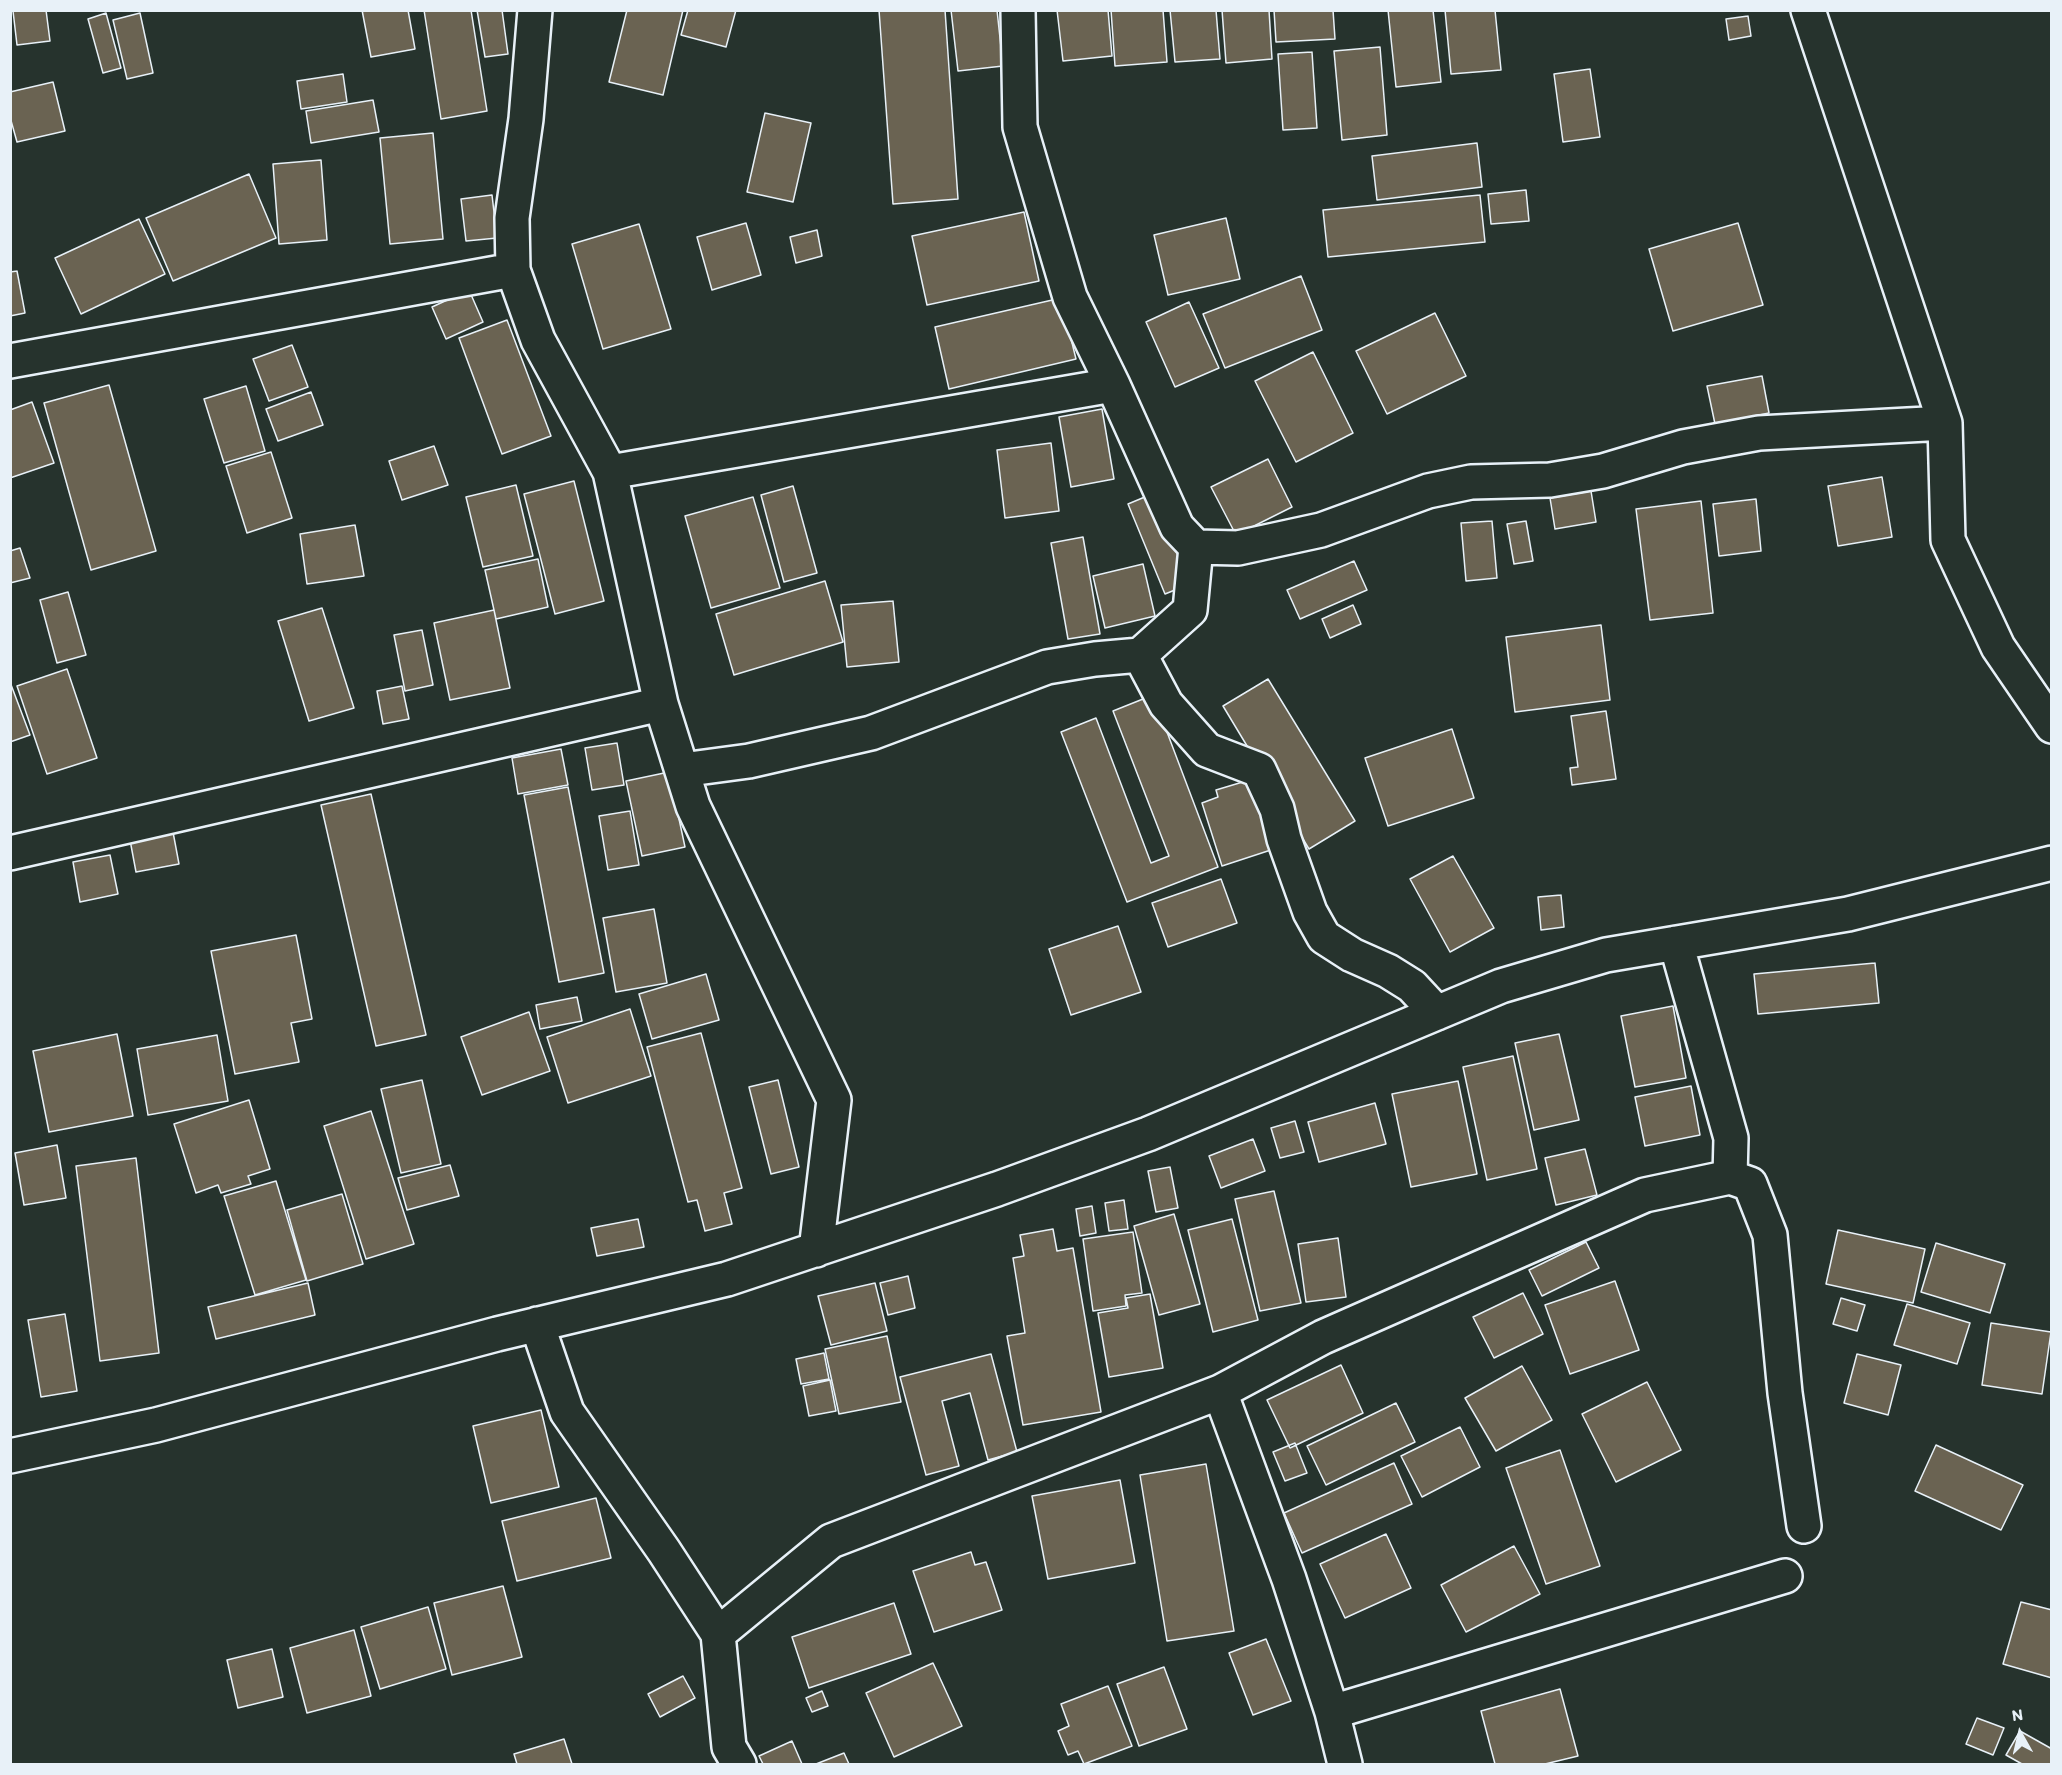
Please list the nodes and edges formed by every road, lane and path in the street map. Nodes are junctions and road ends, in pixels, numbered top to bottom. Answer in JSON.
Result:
{"nodes":[{"id":1,"x":535,"y":10,"type":"edge"},
{"id":2,"x":1018,"y":10,"type":"edge"},
{"id":3,"x":1808,"y":10,"type":"edge"},
{"id":4,"x":513,"y":270,"type":"junction"},
{"id":5,"x":10,"y":361,"type":"edge"},
{"id":6,"x":1113,"y":386,"type":"junction"},
{"id":7,"x":1945,"y":423,"type":"junction"},
{"id":8,"x":610,"y":472,"type":"junction"},
{"id":9,"x":1196,"y":547,"type":"junction"},
{"id":10,"x":1140,"y":655,"type":"junction"},
{"id":11,"x":661,"y":704,"type":"junction"},
{"id":12,"x":2052,"y":726,"type":"edge"},
{"id":13,"x":682,"y":770,"type":"junction"},
{"id":14,"x":10,"y":853,"type":"edge"},
{"id":15,"x":2052,"y":863,"type":"edge"},
{"id":16,"x":1676,"y":943,"type":"junction"},
{"id":17,"x":1437,"y":1013,"type":"junction"},
{"id":18,"x":1730,"y":1178,"type":"junction"},
{"id":19,"x":816,"y":1250,"type":"junction"},
{"id":20,"x":537,"y":1324,"type":"junction"},
{"id":21,"x":1220,"y":1392,"type":"junction"},
{"id":22,"x":10,"y":1456,"type":"edge"},
{"id":23,"x":1804,"y":1526,"type":"dead end"},
{"id":24,"x":1785,"y":1576,"type":"dead end"},
{"id":25,"x":718,"y":1634,"type":"junction"},
{"id":26,"x":1332,"y":1712,"type":"junction"},
{"id":27,"x":739,"y":1764,"type":"edge"},
{"id":28,"x":1345,"y":1764,"type":"edge"}],
"edges":[{"from":1,"to":4,"type":"street"},
{"from":2,"to":6,"type":"street"},
{"from":3,"to":7,"type":"street"},
{"from":4,"to":5,"type":"street"},
{"from":4,"to":8,"type":"street"},
{"from":6,"to":8,"type":"street"},
{"from":6,"to":9,"type":"street"},
{"from":7,"to":9,"type":"street"},
{"from":7,"to":12,"type":"street"},
{"from":8,"to":11,"type":"street"},
{"from":9,"to":10,"type":"street"},
{"from":10,"to":13,"type":"street"},
{"from":10,"to":17,"type":"street"},
{"from":11,"to":13,"type":"street"},
{"from":11,"to":14,"type":"street"},
{"from":13,"to":19,"type":"street"},
{"from":15,"to":16,"type":"street"},
{"from":16,"to":17,"type":"street"},
{"from":16,"to":18,"type":"street"},
{"from":17,"to":19,"type":"street"},
{"from":18,"to":21,"type":"street"},
{"from":18,"to":23,"type":"street"},
{"from":19,"to":20,"type":"street"},
{"from":20,"to":22,"type":"street"},
{"from":20,"to":25,"type":"street"},
{"from":21,"to":25,"type":"street"},
{"from":21,"to":26,"type":"street"},
{"from":24,"to":26,"type":"street"},
{"from":25,"to":27,"type":"street"},
{"from":26,"to":28,"type":"street"}]}
